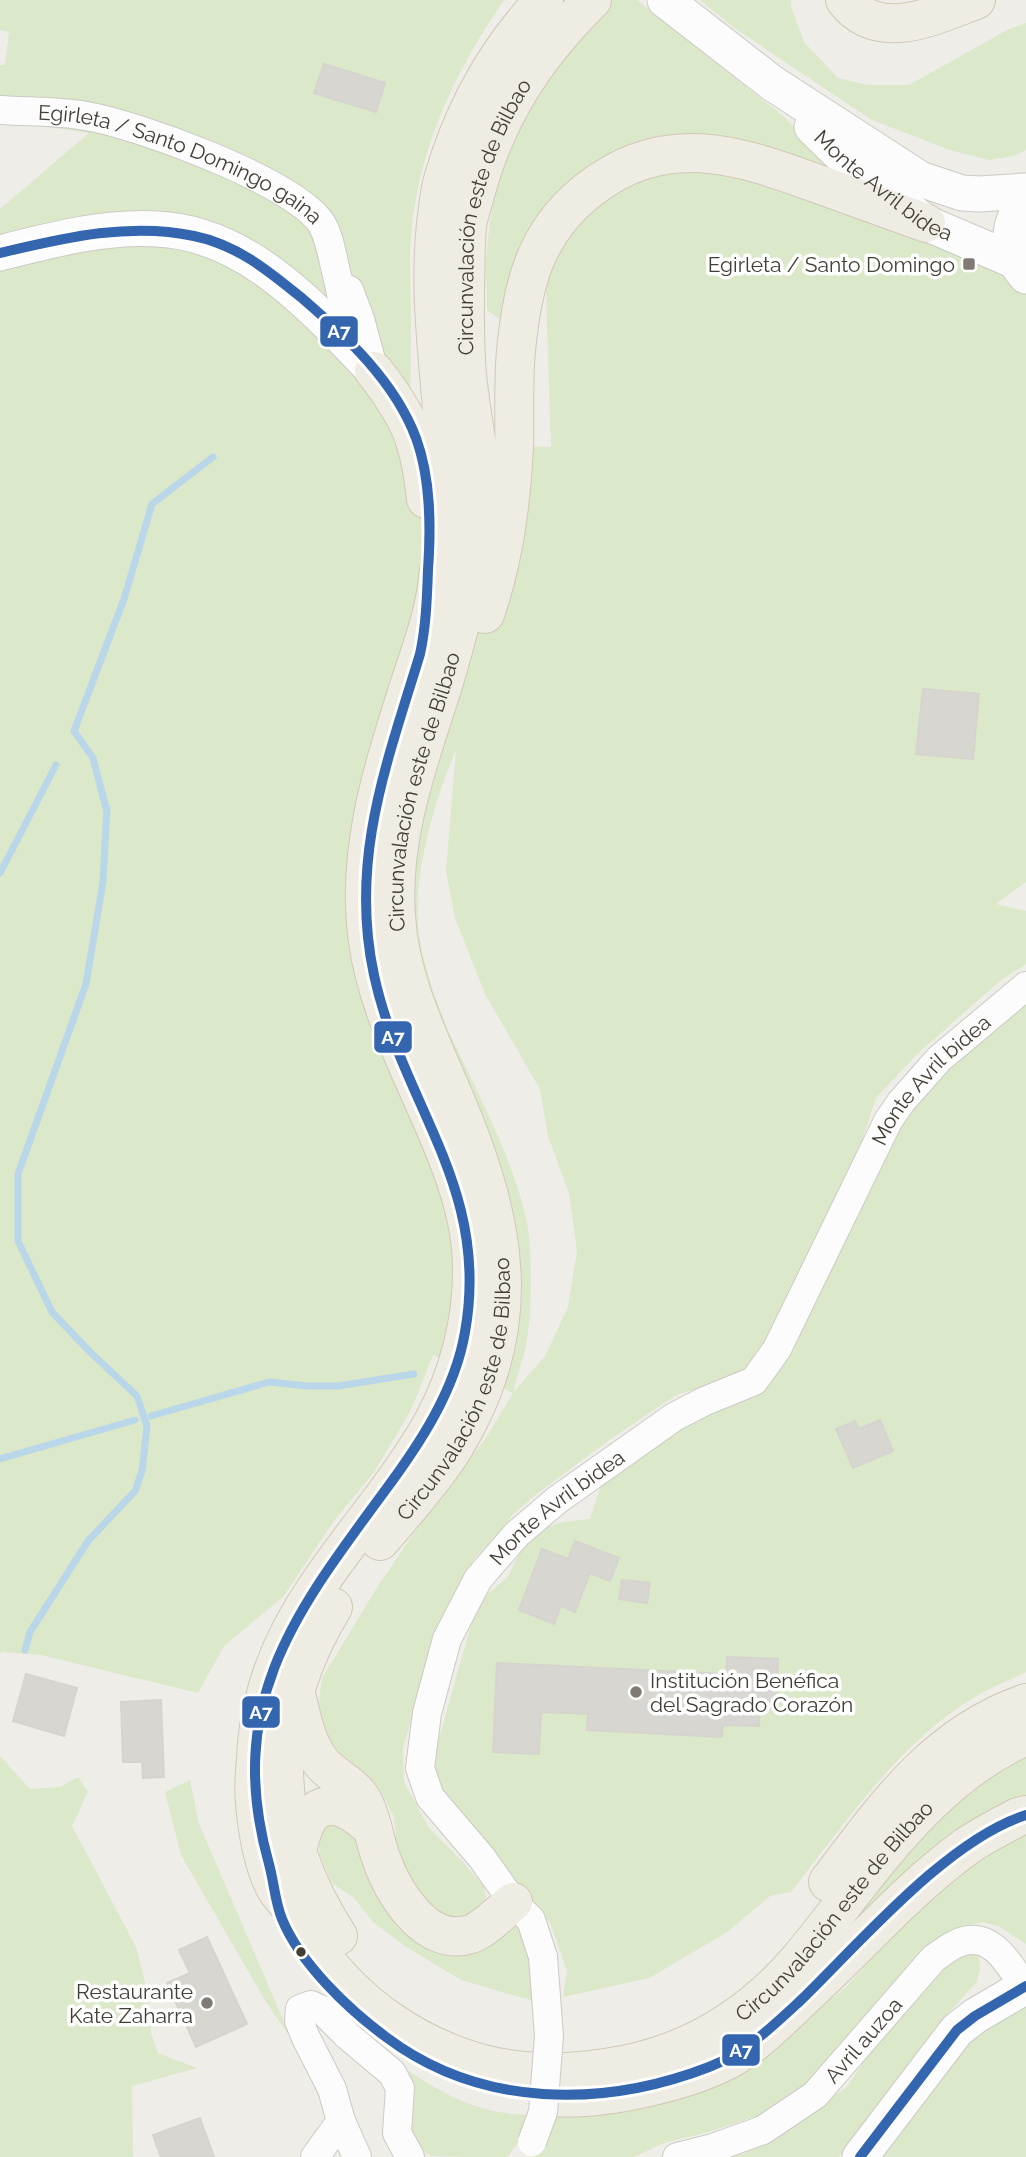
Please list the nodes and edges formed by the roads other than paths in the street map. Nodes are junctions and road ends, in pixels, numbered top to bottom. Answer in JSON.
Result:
{"nodes":[{"id":1,"x":544,"y":0,"type":"edge"},
{"id":2,"x":592,"y":0,"type":"edge"},
{"id":3,"x":665,"y":0,"type":"edge"},
{"id":4,"x":845,"y":0,"type":"edge"},
{"id":5,"x":976,"y":0,"type":"edge"},
{"id":6,"x":772,"y":83,"type":"junction"},
{"id":7,"x":0,"y":110,"type":"edge"},
{"id":8,"x":1026,"y":191,"type":"edge"},
{"id":9,"x":1026,"y":201,"type":"edge"},
{"id":10,"x":926,"y":223,"type":"junction"},
{"id":11,"x":0,"y":253,"type":"edge"},
{"id":12,"x":331,"y":253,"type":"junction"},
{"id":13,"x":1021,"y":268,"type":"edge"},
{"id":14,"x":338,"y":333,"type":"junction"},
{"id":15,"x":374,"y":371,"type":"junction"},
{"id":16,"x":423,"y":643,"type":"junction"},
{"id":17,"x":445,"y":679,"type":"junction"},
{"id":18,"x":1026,"y":986,"type":"edge"},
{"id":19,"x":296,"y":1694,"type":"junction"},
{"id":20,"x":1026,"y":1703,"type":"edge"},
{"id":21,"x":1026,"y":1737,"type":"edge"},
{"id":22,"x":322,"y":1763,"type":"junction"},
{"id":23,"x":314,"y":1812,"type":"junction"},
{"id":24,"x":1026,"y":1815,"type":"edge"},
{"id":25,"x":372,"y":1828,"type":"junction"},
{"id":26,"x":296,"y":1853,"type":"junction"},
{"id":27,"x":276,"y":1889,"type":"junction"},
{"id":28,"x":513,"y":1902,"type":"junction"},
{"id":29,"x":1025,"y":1986,"type":"edge"},
{"id":30,"x":341,"y":2121,"type":"junction"},
{"id":31,"x":526,"y":2149,"type":"edge"},
{"id":32,"x":315,"y":2157,"type":"edge"},
{"id":33,"x":357,"y":2157,"type":"edge"},
{"id":34,"x":410,"y":2157,"type":"edge"},
{"id":35,"x":677,"y":2157,"type":"edge"},
{"id":36,"x":860,"y":2157,"type":"edge"}],
"edges":[{"from":1,"to":16,"type":"main road","name":"Circunvalación este de Bilbao"},
{"from":2,"to":17,"type":"main road","name":"Circunvalación este de Bilbao"},
{"from":3,"to":6,"type":"street","name":"Monte Avril bidea"},
{"from":4,"to":5,"type":"main road"},
{"from":6,"to":8,"type":"street","name":"Monte Avril bidea"},
{"from":6,"to":10,"type":"street","name":"Monte Avril bidea"},
{"from":7,"to":12,"type":"street","name":"Egirleta / Santo Domingo gaina"},
{"from":9,"to":13,"type":"street"},
{"from":10,"to":13,"type":"street","name":"Monte Avril bidea"},
{"from":10,"to":17,"type":"main road"},
{"from":11,"to":14,"type":"street"},
{"from":12,"to":14,"type":"street"},
{"from":12,"to":15,"type":"street"},
{"from":14,"to":15,"type":"street"},
{"from":15,"to":16,"type":"main road"},
{"from":16,"to":27,"type":"main road","name":"Circunvalación este de Bilbao"},
{"from":17,"to":19,"type":"main road","name":"Circunvalación este de Bilbao"},
{"from":18,"to":28,"type":"street","name":"Monte Avril bidea"},
{"from":19,"to":22,"type":"main road"},
{"from":19,"to":26,"type":"main road","name":"Circunvalación este de Bilbao"},
{"from":20,"to":26,"type":"main road","name":"Circunvalación este de Bilbao"},
{"from":21,"to":27,"type":"main road","name":"Circunvalación este de Bilbao"},
{"from":22,"to":23,"type":"main road"},
{"from":22,"to":25,"type":"main road"},
{"from":23,"to":25,"type":"main road"},
{"from":23,"to":26,"type":"main road"},
{"from":24,"to":27,"type":"main road"},
{"from":25,"to":28,"type":"main road"},
{"from":28,"to":31,"type":"street","name":"Monte Avril bidea","bridge":true},
{"from":29,"to":35,"type":"street","name":"Avril auzoa"},
{"from":29,"to":36,"type":"street"},
{"from":30,"to":32,"type":"street"},
{"from":30,"to":33,"type":"street"},
{"from":30,"to":34,"type":"street"}]}
